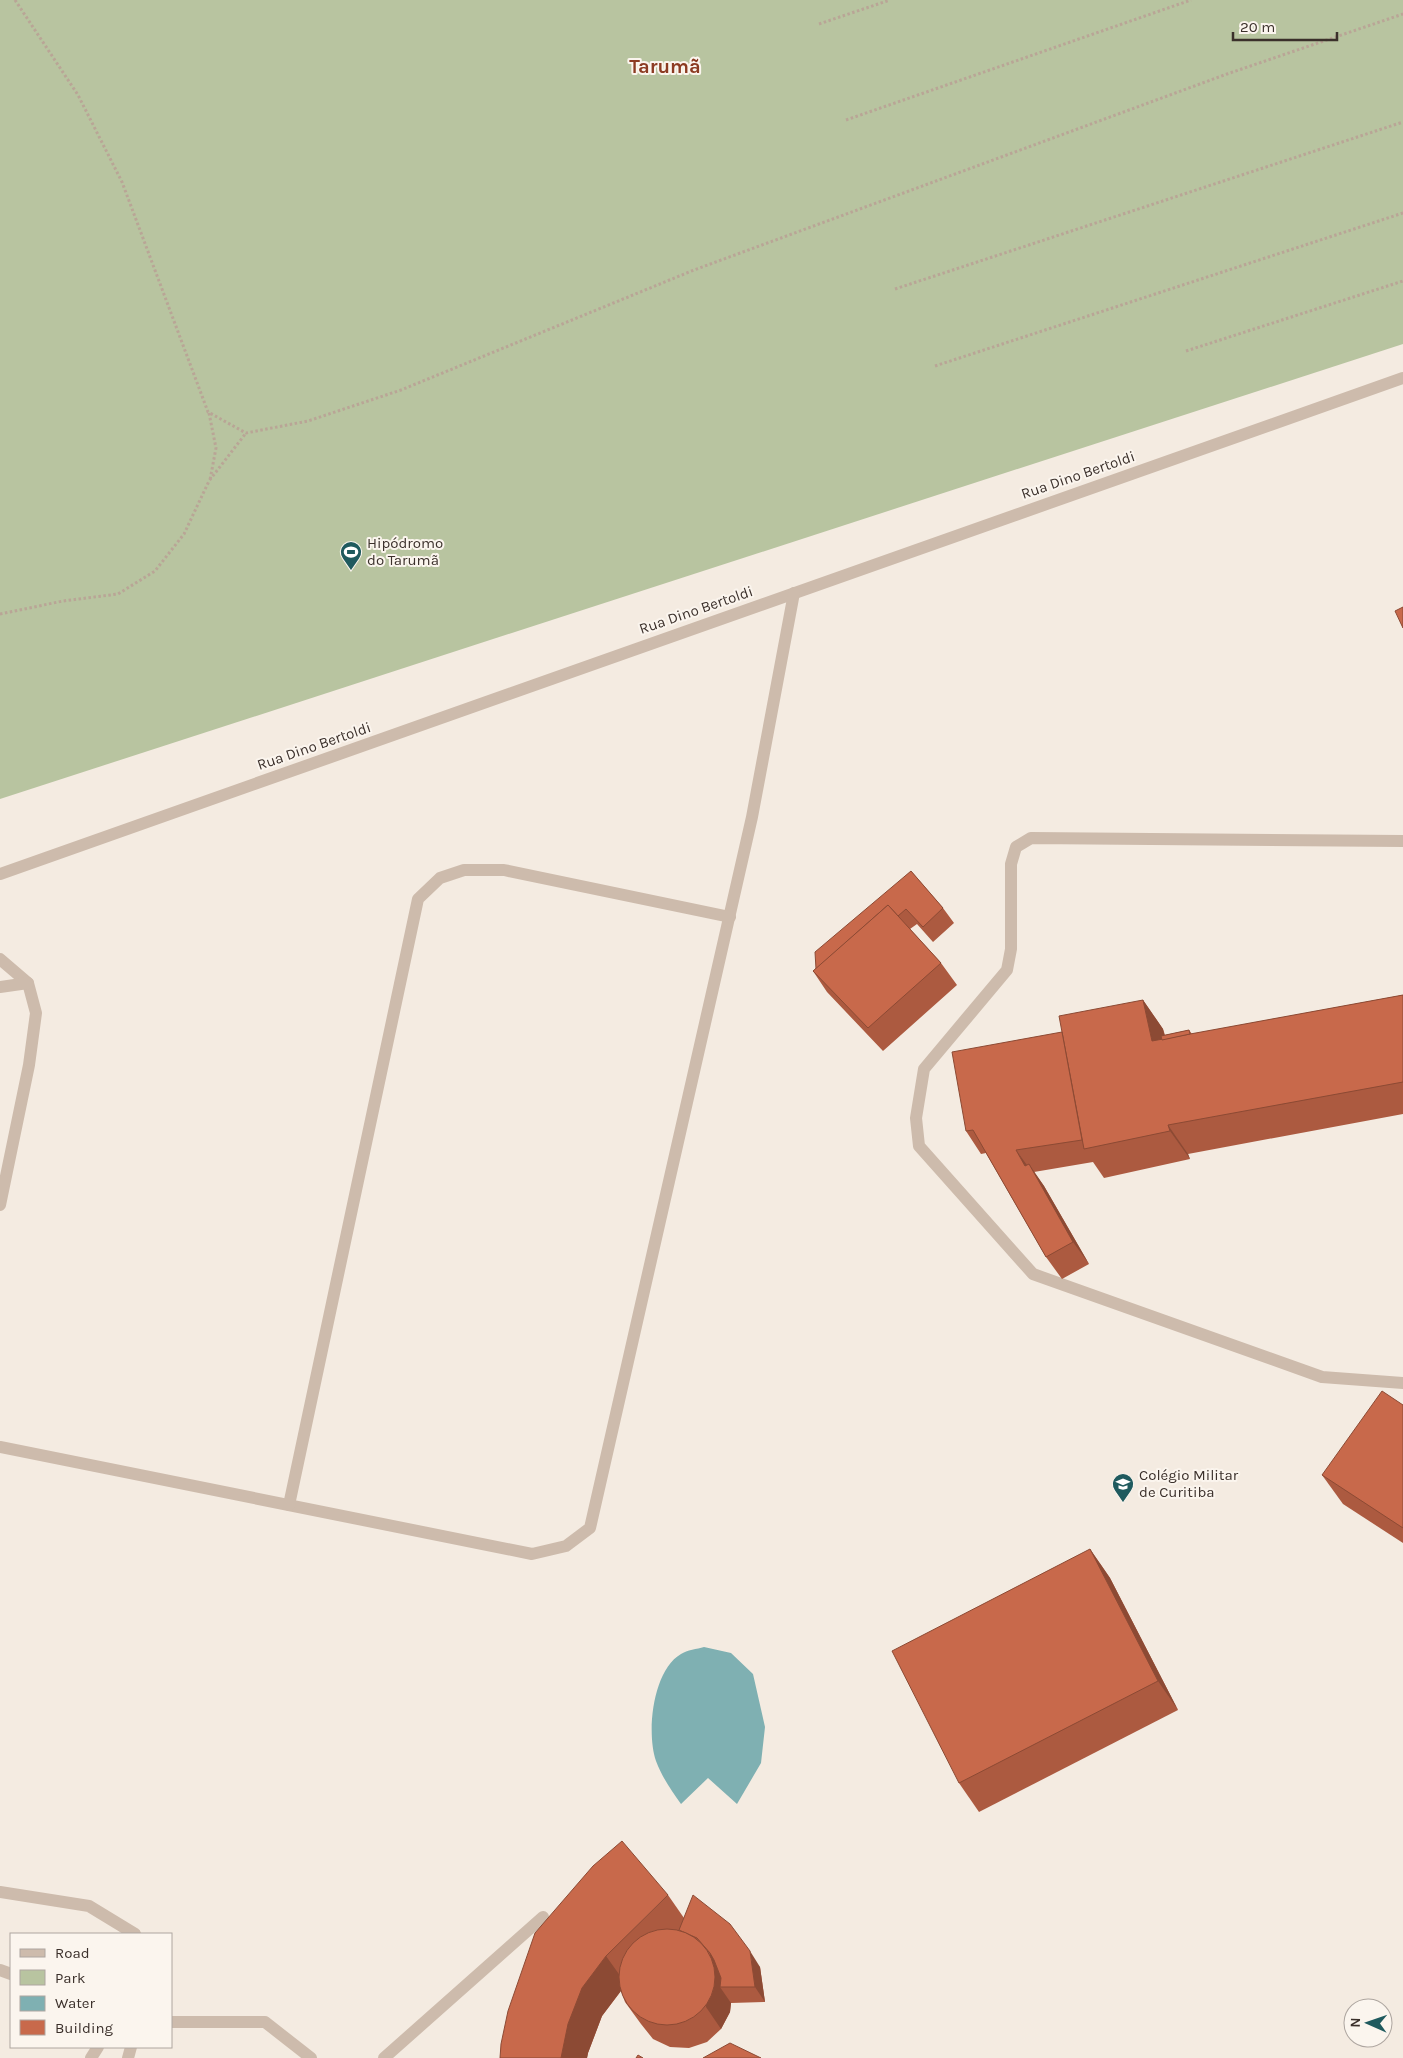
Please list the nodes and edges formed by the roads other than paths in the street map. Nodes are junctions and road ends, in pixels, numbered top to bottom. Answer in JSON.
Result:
{"nodes":[{"id":1,"x":1403,"y":378,"type":"edge"},
{"id":2,"x":794,"y":593,"type":"junction"},
{"id":3,"x":1403,"y":841,"type":"edge"},
{"id":4,"x":0,"y":874,"type":"edge"},
{"id":5,"x":730,"y":916,"type":"junction"},
{"id":6,"x":0,"y":960,"type":"edge"},
{"id":7,"x":28,"y":983,"type":"junction"},
{"id":8,"x":0,"y":987,"type":"edge"},
{"id":9,"x":0,"y":1205,"type":"edge"},
{"id":10,"x":1403,"y":1383,"type":"edge"},
{"id":11,"x":0,"y":1447,"type":"edge"},
{"id":12,"x":289,"y":1505,"type":"junction"},
{"id":13,"x":0,"y":1892,"type":"edge"},
{"id":14,"x":543,"y":1917,"type":"dead end"},
{"id":15,"x":133,"y":1933,"type":"edge"},
{"id":16,"x":172,"y":2022,"type":"edge"},
{"id":17,"x":311,"y":2058,"type":"edge"},
{"id":18,"x":384,"y":2058,"type":"edge"}],
"edges":[{"from":1,"to":2,"type":"street","name":"Rua Dino Bertoldi"},
{"from":2,"to":4,"type":"street","name":"Rua Dino Bertoldi"},
{"from":2,"to":5,"type":"street"},
{"from":3,"to":10,"type":"street"},
{"from":5,"to":12,"type":"street"},
{"from":5,"to":12,"type":"street"},
{"from":6,"to":7,"type":"street"},
{"from":7,"to":8,"type":"street"},
{"from":7,"to":9,"type":"street"},
{"from":11,"to":12,"type":"street"},
{"from":13,"to":15,"type":"street"},
{"from":14,"to":18,"type":"street"},
{"from":16,"to":17,"type":"street"}]}
